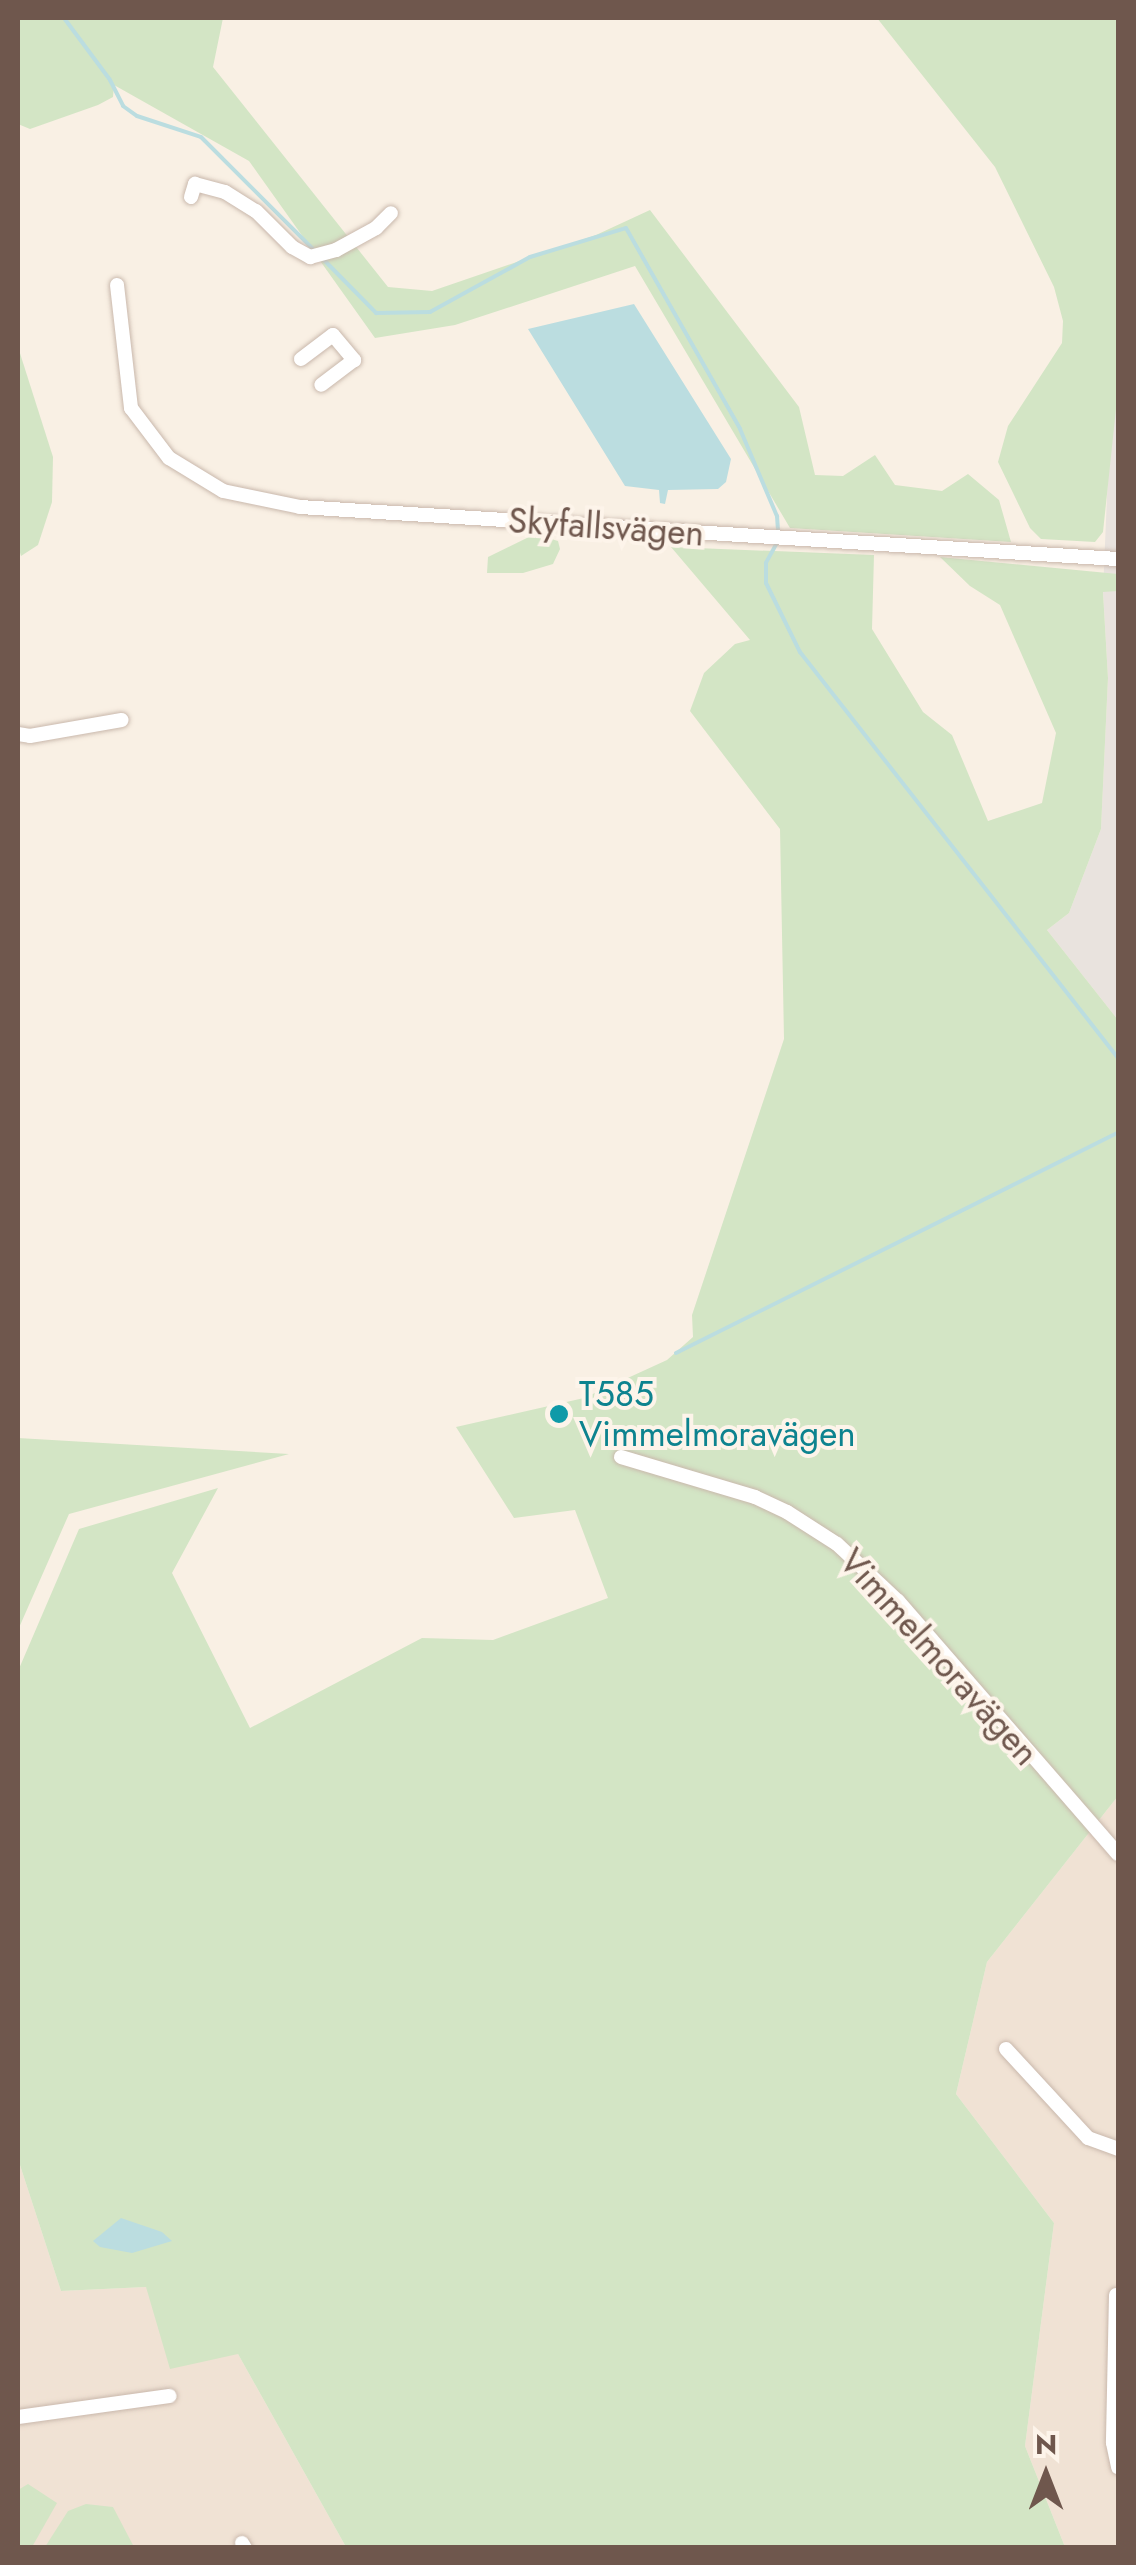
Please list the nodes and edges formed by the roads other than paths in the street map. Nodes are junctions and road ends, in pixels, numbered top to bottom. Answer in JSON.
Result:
{"nodes":[{"id":1,"x":190,"y":197,"type":"dead end"},
{"id":2,"x":391,"y":213,"type":"dead end"},
{"id":3,"x":117,"y":285,"type":"dead end"},
{"id":4,"x":301,"y":358,"type":"dead end"},
{"id":5,"x":321,"y":385,"type":"dead end"},
{"id":6,"x":1118,"y":559,"type":"edge"},
{"id":7,"x":122,"y":720,"type":"dead end"},
{"id":8,"x":18,"y":734,"type":"edge"},
{"id":9,"x":621,"y":1457,"type":"dead end"},
{"id":10,"x":1118,"y":1854,"type":"edge"},
{"id":11,"x":1006,"y":2049,"type":"dead end"},
{"id":12,"x":1118,"y":2150,"type":"edge"},
{"id":13,"x":1116,"y":2295,"type":"edge"},
{"id":14,"x":170,"y":2396,"type":"dead end"},
{"id":15,"x":18,"y":2417,"type":"edge"},
{"id":16,"x":1118,"y":2467,"type":"edge"}],
"edges":[{"from":1,"to":2,"type":"street"},
{"from":3,"to":6,"type":"street","name":"Skyfallsvägen"},
{"from":4,"to":5,"type":"street"},
{"from":7,"to":8,"type":"street"},
{"from":9,"to":10,"type":"street","name":"Vimmelmoravägen"},
{"from":11,"to":12,"type":"street"},
{"from":13,"to":16,"type":"street"},
{"from":14,"to":15,"type":"street"}]}
